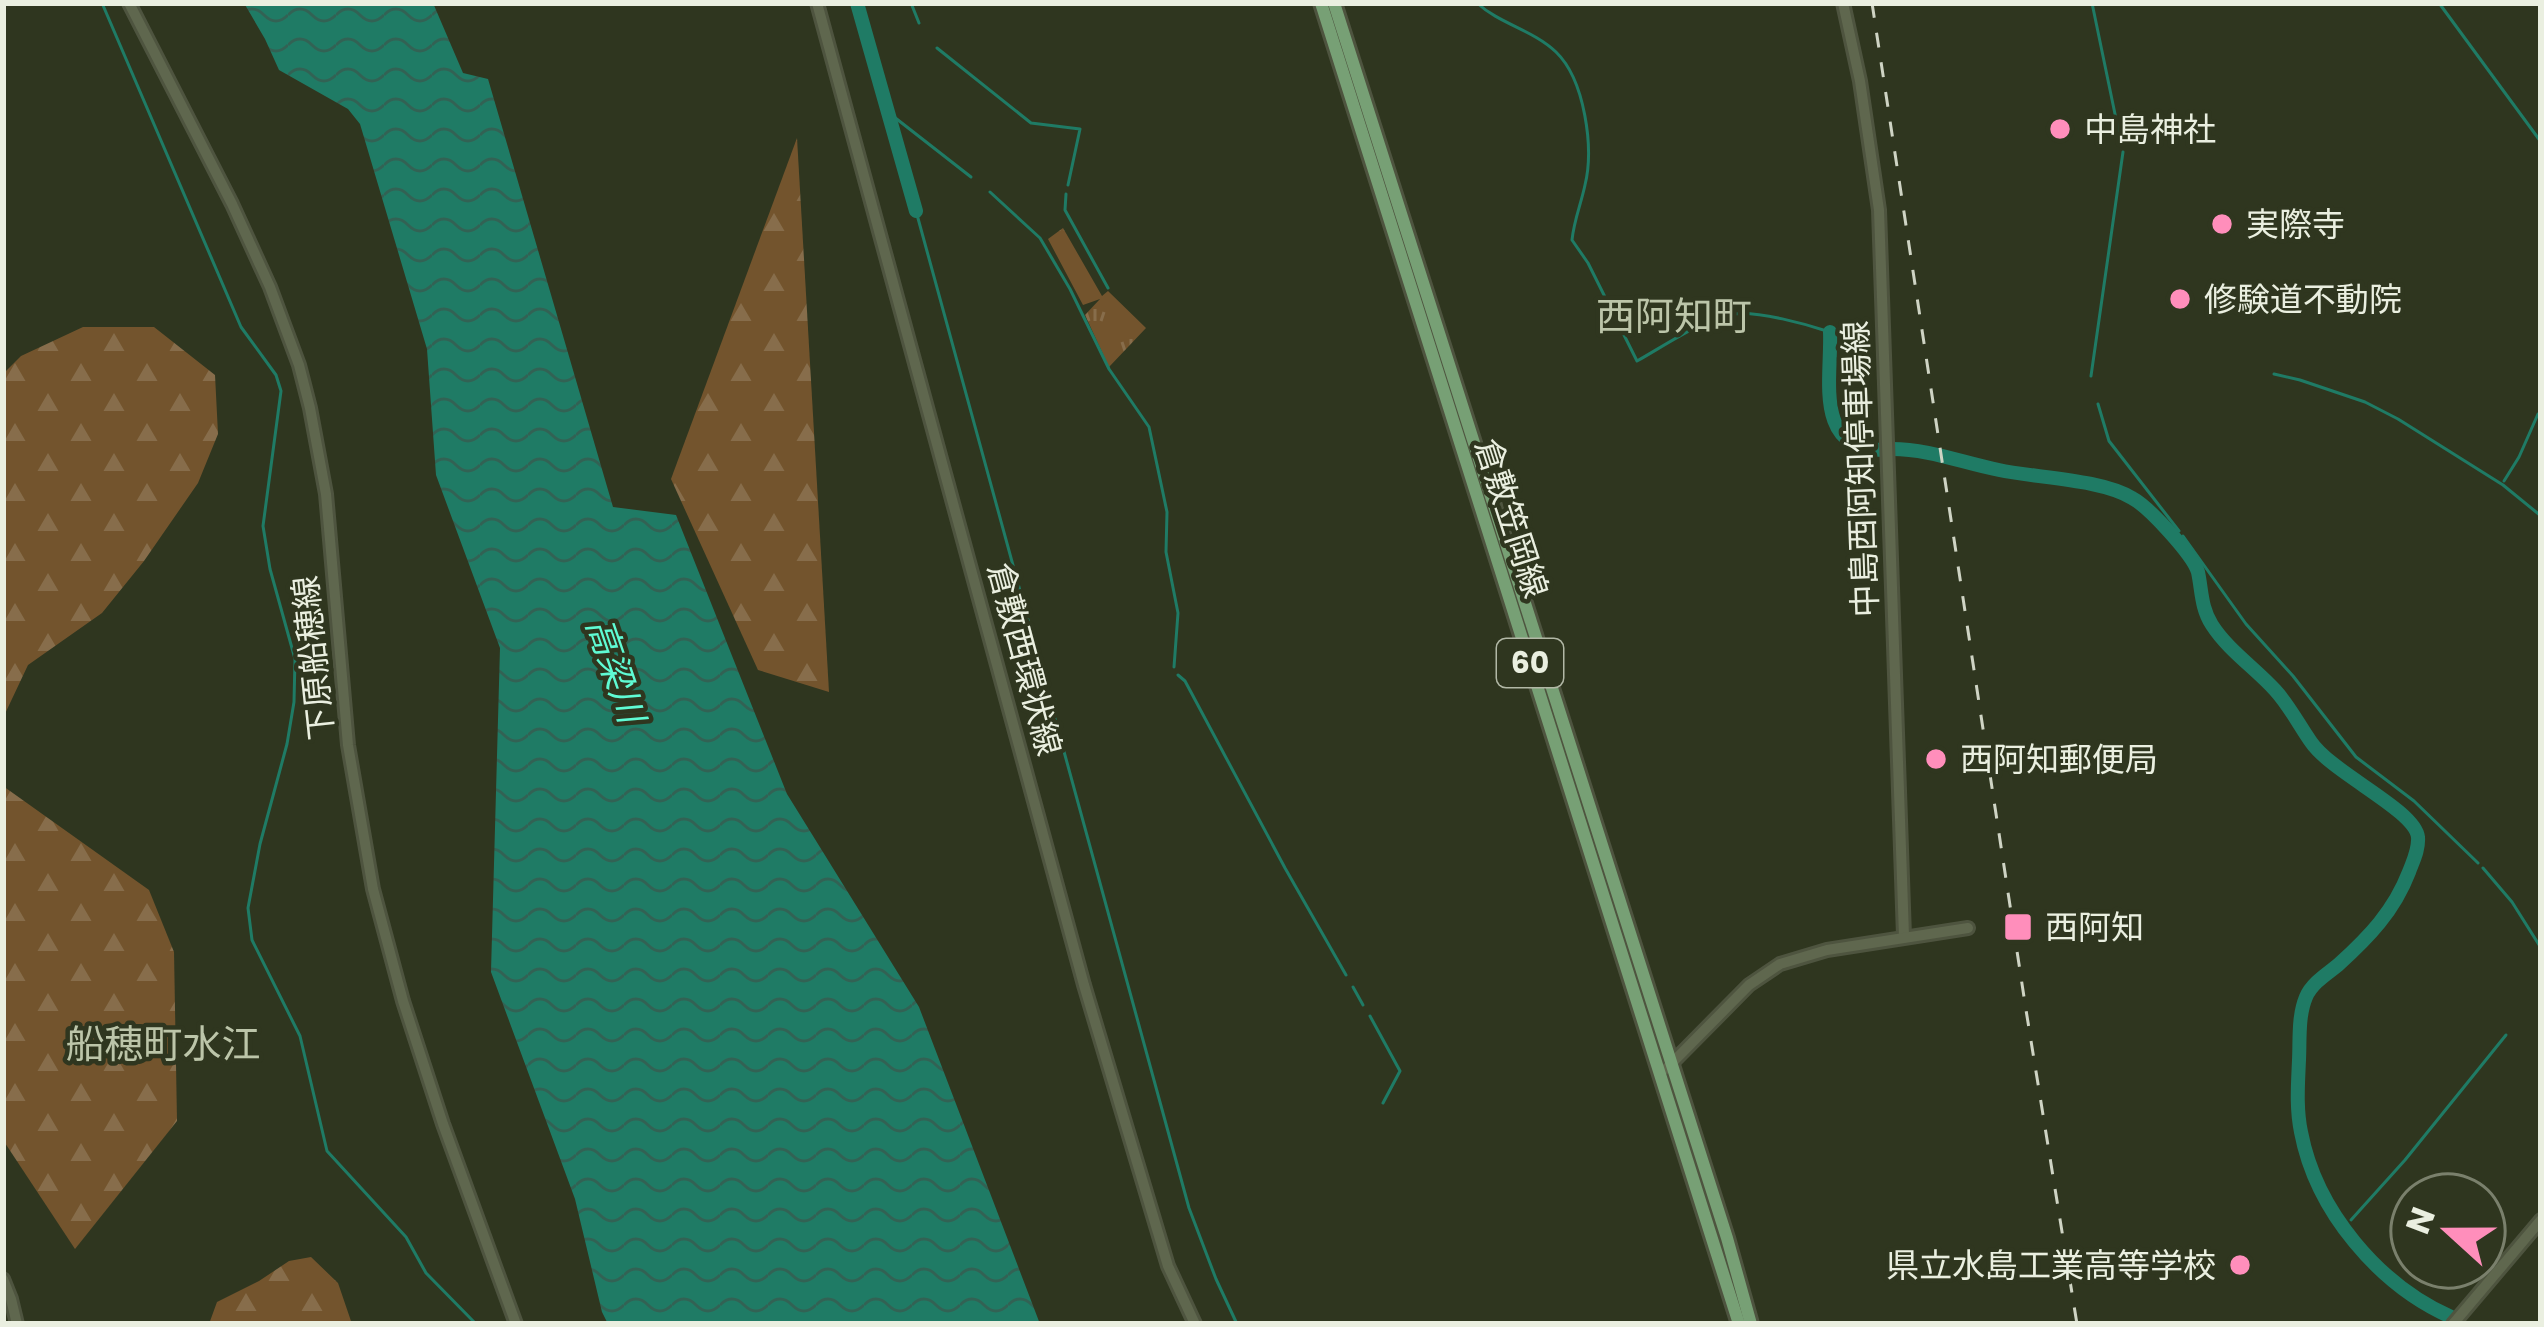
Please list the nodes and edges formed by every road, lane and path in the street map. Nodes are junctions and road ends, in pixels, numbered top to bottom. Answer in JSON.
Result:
{"nodes":[{"id":1,"x":129,"y":3,"type":"edge"},
{"id":2,"x":817,"y":3,"type":"edge"},
{"id":3,"x":1321,"y":3,"type":"edge"},
{"id":4,"x":1334,"y":3,"type":"edge"},
{"id":5,"x":1843,"y":3,"type":"edge"},
{"id":6,"x":1968,"y":928,"type":"dead end"},
{"id":7,"x":1904,"y":936,"type":"junction"},
{"id":8,"x":1671,"y":1063,"type":"junction"},
{"id":9,"x":1660,"y":1076,"type":"junction"},
{"id":10,"x":2541,"y":1220,"type":"edge"},
{"id":11,"x":3,"y":1280,"type":"edge"},
{"id":12,"x":17,"y":1324,"type":"edge"},
{"id":13,"x":516,"y":1324,"type":"edge"},
{"id":14,"x":1195,"y":1324,"type":"edge"},
{"id":15,"x":1739,"y":1324,"type":"edge"},
{"id":16,"x":1751,"y":1324,"type":"edge"},
{"id":17,"x":2453,"y":1324,"type":"edge"}],
"edges":[{"from":1,"to":13,"type":"main road","name":"下原船穂線"},
{"from":2,"to":14,"type":"main road","name":"倉敷西環状線"},
{"from":3,"to":9,"type":"main road","name":"倉敷笠岡線","number":"60"},
{"from":4,"to":8,"type":"main road","name":"倉敷笠岡線","number":"60"},
{"from":5,"to":7,"type":"main road","name":"中島西阿知停車場線"},
{"from":6,"to":7,"type":"main road"},
{"from":7,"to":8,"type":"main road"},
{"from":8,"to":9,"type":"main road"},
{"from":8,"to":16,"type":"main road","name":"倉敷笠岡線","number":"60"},
{"from":9,"to":15,"type":"main road","name":"倉敷笠岡線","number":"60"},
{"from":10,"to":17,"type":"main road"},
{"from":11,"to":12,"type":"main road"}]}
